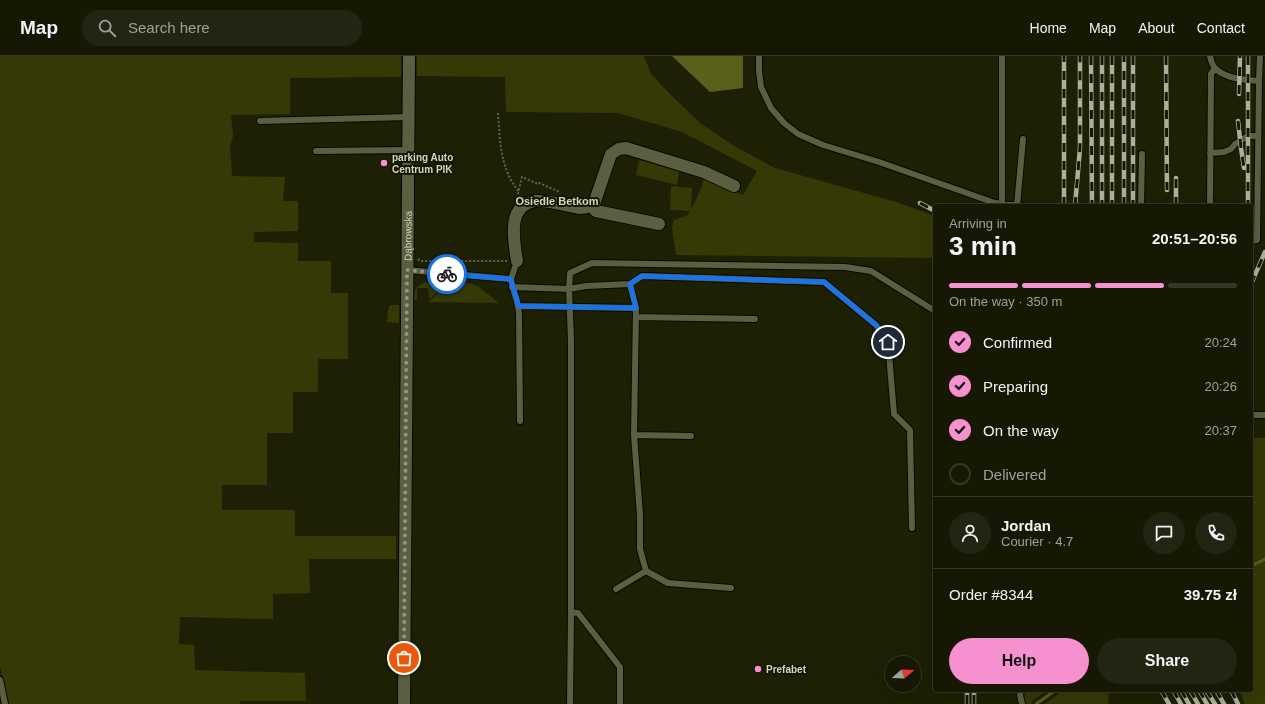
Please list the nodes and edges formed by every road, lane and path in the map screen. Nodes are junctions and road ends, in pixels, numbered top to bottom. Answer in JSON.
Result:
{"nodes":[{"id":1,"x":409,"y":56,"type":"edge"},
{"id":2,"x":759,"y":56,"type":"edge"},
{"id":3,"x":1002,"y":56,"type":"edge"},
{"id":4,"x":1210,"y":56,"type":"edge"},
{"id":5,"x":1260,"y":56,"type":"edge"},
{"id":6,"x":1215,"y":68,"type":"junction"},
{"id":7,"x":1259,"y":81,"type":"junction"},
{"id":8,"x":498,"y":113,"type":"dead end"},
{"id":9,"x":408,"y":117,"type":"junction"},
{"id":10,"x":260,"y":120,"type":"dead end"},
{"id":11,"x":1257,"y":136,"type":"junction"},
{"id":12,"x":1023,"y":139,"type":"dead end"},
{"id":13,"x":408,"y":150,"type":"junction"},
{"id":14,"x":316,"y":151,"type":"dead end"},
{"id":15,"x":1210,"y":153,"type":"junction"},
{"id":16,"x":1142,"y":154,"type":"dead end"},
{"id":17,"x":734,"y":186,"type":"dead end"},
{"id":18,"x":519,"y":192,"type":"dead end"},
{"id":19,"x":1002,"y":203,"type":"junction"},
{"id":20,"x":1008,"y":204,"type":"edge"},
{"id":21,"x":1019,"y":204,"type":"edge"},
{"id":22,"x":1141,"y":204,"type":"edge"},
{"id":23,"x":1210,"y":204,"type":"edge"},
{"id":24,"x":591,"y":206,"type":"junction"},
{"id":25,"x":659,"y":224,"type":"dead end"},
{"id":26,"x":1253,"y":241,"type":"edge"},
{"id":27,"x":414,"y":255,"type":"dead end"},
{"id":28,"x":517,"y":261,"type":"junction"},
{"id":29,"x":407,"y":270,"type":"junction"},
{"id":30,"x":511,"y":279,"type":"junction"},
{"id":31,"x":630,"y":284,"type":"junction"},
{"id":32,"x":512,"y":287,"type":"junction"},
{"id":33,"x":568,"y":289,"type":"junction"},
{"id":34,"x":518,"y":306,"type":"junction"},
{"id":35,"x":570,"y":308,"type":"junction"},
{"id":36,"x":636,"y":308,"type":"junction"},
{"id":37,"x":933,"y":310,"type":"edge"},
{"id":38,"x":636,"y":317,"type":"junction"},
{"id":39,"x":755,"y":319,"type":"dead end"},
{"id":40,"x":1253,"y":415,"type":"edge"},
{"id":41,"x":1265,"y":415,"type":"edge"},
{"id":42,"x":520,"y":421,"type":"dead end"},
{"id":43,"x":634,"y":435,"type":"junction"},
{"id":44,"x":692,"y":436,"type":"dead end"},
{"id":45,"x":912,"y":528,"type":"dead end"},
{"id":46,"x":646,"y":571,"type":"junction"},
{"id":47,"x":731,"y":588,"type":"dead end"},
{"id":48,"x":616,"y":589,"type":"dead end"},
{"id":49,"x":571,"y":612,"type":"junction"},
{"id":50,"x":0,"y":680,"type":"edge"},
{"id":51,"x":1021,"y":692,"type":"edge"},
{"id":52,"x":5,"y":704,"type":"edge"},
{"id":53,"x":404,"y":704,"type":"edge"},
{"id":54,"x":570,"y":704,"type":"edge"},
{"id":55,"x":620,"y":704,"type":"edge"},
{"id":56,"x":1022,"y":704,"type":"edge"}],
"edges":[{"from":1,"to":9,"type":"street","name":"Dąbrowska"},
{"from":2,"to":19,"type":"lane"},
{"from":3,"to":19,"type":"lane"},
{"from":4,"to":6,"type":"lane"},
{"from":5,"to":7,"type":"lane"},
{"from":6,"to":7,"type":"lane"},
{"from":6,"to":15,"type":"lane"},
{"from":7,"to":11,"type":"lane"},
{"from":8,"to":18,"type":"path"},
{"from":9,"to":10,"type":"lane"},
{"from":9,"to":13,"type":"street","name":"Dąbrowska"},
{"from":11,"to":15,"type":"lane"},
{"from":11,"to":26,"type":"lane"},
{"from":12,"to":21,"type":"lane"},
{"from":13,"to":14,"type":"lane"},
{"from":13,"to":29,"type":"street","name":"Dąbrowska"},
{"from":15,"to":23,"type":"lane"},
{"from":16,"to":22,"type":"lane"},
{"from":17,"to":24,"type":"street"},
{"from":19,"to":20,"type":"lane"},
{"from":24,"to":25,"type":"street"},
{"from":24,"to":28,"type":"street"},
{"from":27,"to":28,"type":"path"},
{"from":28,"to":30,"type":"lane"},
{"from":29,"to":30,"type":"lane"},
{"from":29,"to":53,"type":"street","name":"Dąbrowska"},
{"from":30,"to":32,"type":"lane"},
{"from":31,"to":33,"type":"lane"},
{"from":31,"to":36,"type":"lane"},
{"from":31,"to":45,"type":"lane"},
{"from":32,"to":33,"type":"lane"},
{"from":32,"to":34,"type":"lane"},
{"from":33,"to":35,"type":"lane"},
{"from":33,"to":37,"type":"lane"},
{"from":34,"to":35,"type":"lane"},
{"from":34,"to":42,"type":"lane"},
{"from":35,"to":36,"type":"lane"},
{"from":35,"to":49,"type":"lane"},
{"from":36,"to":38,"type":"lane"},
{"from":38,"to":39,"type":"lane"},
{"from":38,"to":43,"type":"lane"},
{"from":40,"to":41,"type":"lane"},
{"from":43,"to":44,"type":"lane"},
{"from":43,"to":46,"type":"lane"},
{"from":46,"to":47,"type":"lane"},
{"from":46,"to":48,"type":"lane"},
{"from":49,"to":54,"type":"lane"},
{"from":49,"to":55,"type":"lane"},
{"from":50,"to":52,"type":"lane"},
{"from":51,"to":56,"type":"lane"}]}
